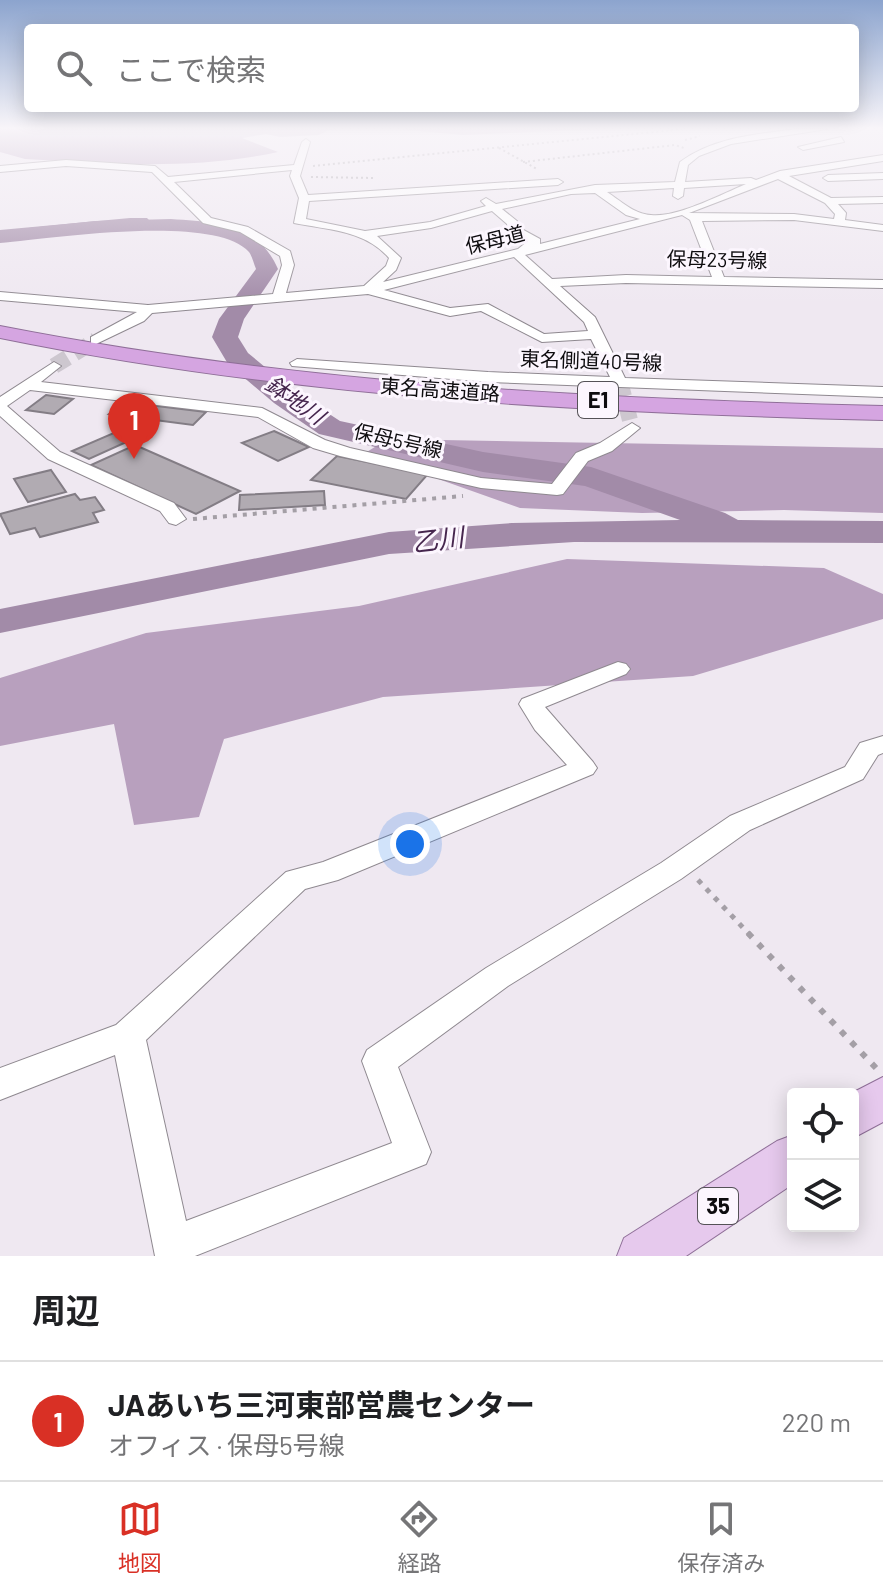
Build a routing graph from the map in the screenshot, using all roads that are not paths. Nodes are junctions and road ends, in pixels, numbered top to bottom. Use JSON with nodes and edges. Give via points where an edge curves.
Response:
{"nodes":[{"id":1,"x":174,"y":188,"type":"edge"},
{"id":2,"x":301,"y":188,"type":"edge"},
{"id":3,"x":442,"y":188,"type":"edge"},
{"id":4,"x":473,"y":188,"type":"edge"},
{"id":5,"x":595,"y":188,"type":"junction"},
{"id":6,"x":602,"y":188,"type":"edge"},
{"id":7,"x":678,"y":188,"type":"edge"},
{"id":8,"x":743,"y":188,"type":"edge"},
{"id":9,"x":805,"y":188,"type":"edge"},
{"id":10,"x":860,"y":188,"type":"edge"},
{"id":11,"x":304,"y":198,"type":"junction"},
{"id":12,"x":870,"y":200,"type":"junction"},
{"id":13,"x":883,"y":200,"type":"edge"},
{"id":14,"x":829,"y":201,"type":"junction"},
{"id":15,"x":487,"y":203,"type":"junction"},
{"id":16,"x":394,"y":205,"type":"junction"},
{"id":17,"x":678,"y":213,"type":"junction"},
{"id":18,"x":695,"y":218,"type":"junction"},
{"id":19,"x":652,"y":219,"type":"junction"},
{"id":20,"x":839,"y":221,"type":"junction"},
{"id":21,"x":335,"y":227,"type":"junction"},
{"id":22,"x":883,"y":228,"type":"edge"},
{"id":23,"x":362,"y":235,"type":"junction"},
{"id":24,"x":292,"y":238,"type":"junction"},
{"id":25,"x":518,"y":255,"type":"junction"},
{"id":26,"x":719,"y":280,"type":"junction"},
{"id":27,"x":550,"y":283,"type":"junction"},
{"id":28,"x":883,"y":284,"type":"edge"},
{"id":29,"x":368,"y":290,"type":"junction"},
{"id":30,"x":0,"y":296,"type":"edge"},
{"id":31,"x":270,"y":300,"type":"junction"},
{"id":32,"x":148,"y":309,"type":"junction"},
{"id":33,"x":0,"y":332,"type":"edge"},
{"id":34,"x":596,"y":335,"type":"junction"},
{"id":35,"x":96,"y":340,"type":"tunnel mouth"},
{"id":36,"x":0,"y":346,"type":"edge"},
{"id":37,"x":54,"y":366,"type":"tunnel mouth"},
{"id":38,"x":231,"y":375,"type":"junction"},
{"id":39,"x":312,"y":379,"type":"junction"},
{"id":40,"x":620,"y":381,"type":"junction"},
{"id":41,"x":27,"y":385,"type":"junction"},
{"id":42,"x":883,"y":392,"type":"edge"},
{"id":43,"x":0,"y":406,"type":"edge"},
{"id":44,"x":883,"y":413,"type":"edge"},
{"id":45,"x":632,"y":428,"type":"dead end"},
{"id":46,"x":883,"y":428,"type":"edge"},
{"id":47,"x":176,"y":519,"type":"road end"},
{"id":48,"x":618,"y":669,"type":"dead end"},
{"id":49,"x":883,"y":744,"type":"edge"},
{"id":50,"x":128,"y":1035,"type":"junction"},
{"id":51,"x":0,"y":1084,"type":"edge"},
{"id":52,"x":883,"y":1097,"type":"edge"},
{"id":53,"x":859,"y":1113,"type":"edge"},
{"id":54,"x":788,"y":1160,"type":"edge"},
{"id":55,"x":173,"y":1251,"type":"edge"},
{"id":56,"x":642,"y":1256,"type":"edge"}],
"edges":[{"from":1,"to":24,"type":"street","via":[[207,221]]},
{"from":2,"to":11,"type":"street"},
{"from":3,"to":16,"type":"street","via":[[405,191]]},
{"from":4,"to":15,"type":"street"},
{"from":5,"to":6,"type":"street"},
{"from":5,"to":15,"type":"street"},
{"from":5,"to":19,"type":"street","via":[[630,213]]},
{"from":7,"to":17,"type":"street"},
{"from":8,"to":17,"type":"street","name":"保母道"},
{"from":9,"to":14,"type":"street"},
{"from":10,"to":12,"type":"street"},
{"from":11,"to":16,"type":"street","via":[[356,190]]},
{"from":11,"to":24,"type":"street","via":[[303,216]]},
{"from":12,"to":13,"type":"street"},
{"from":12,"to":14,"type":"street"},
{"from":14,"to":20,"type":"street","via":[[841,213]]},
{"from":15,"to":16,"type":"street"},
{"from":15,"to":23,"type":"street","via":[[431,225]]},
{"from":15,"to":25,"type":"street","via":[[513,223],[512,228],[536,241]]},
{"from":16,"to":21,"type":"street"},
{"from":17,"to":18,"type":"street"},
{"from":17,"to":19,"type":"street","name":"保母道"},
{"from":18,"to":20,"type":"street"},
{"from":18,"to":26,"type":"street"},
{"from":19,"to":25,"type":"street","name":"保母道"},
{"from":20,"to":22,"type":"street"},
{"from":21,"to":23,"type":"street"},
{"from":21,"to":24,"type":"street"},
{"from":23,"to":29,"type":"street","via":[[395,258]]},
{"from":24,"to":31,"type":"street","via":[[288,265]]},
{"from":25,"to":27,"type":"street"},
{"from":25,"to":29,"type":"street","name":"保母道"},
{"from":26,"to":27,"type":"street","name":"保母23号線"},
{"from":26,"to":28,"type":"street","name":"保母23号線"},
{"from":27,"to":34,"type":"street","via":[[590,320]]},
{"from":29,"to":31,"type":"street"},
{"from":29,"to":34,"type":"street","via":[[450,312],[483,307],[542,338]]},
{"from":30,"to":32,"type":"street"},
{"from":31,"to":32,"type":"street"},
{"from":32,"to":35,"type":"street"},
{"from":33,"to":38,"type":"highway","name":"東名高速道路","number":"E1"},
{"from":34,"to":40,"type":"street"},
{"from":36,"to":38,"type":"highway","name":"東名高速道路","number":"E1"},
{"from":37,"to":41,"type":"street"},
{"from":38,"to":39,"type":"highway","name":"東名高速道路","number":"E1"},
{"from":39,"to":40,"type":"street","name":"東名側道40号線"},
{"from":39,"to":44,"type":"highway","name":"東名高速道路","number":"E1","via":[[479,393]]},
{"from":39,"to":46,"type":"highway","name":"東名高速道路","number":"E1","via":[[701,420]]},
{"from":40,"to":42,"type":"street","name":"東名側道40号線"},
{"from":41,"to":43,"type":"street"},
{"from":41,"to":45,"type":"street","name":"保母5号線","via":[[262,413],[333,448],[474,489],[557,490],[582,457]]},
{"from":43,"to":47,"type":"street","via":[[48,455],[167,507]]},
{"from":48,"to":50,"type":"street","via":[[531,704],[584,768],[328,872],[296,880]]},
{"from":49,"to":55,"type":"street","via":[[869,749],[854,773],[740,823],[497,977],[379,1061],[413,1152]]},
{"from":50,"to":51,"type":"street"},
{"from":50,"to":55,"type":"street"},
{"from":52,"to":53,"type":"main road"},
{"from":54,"to":56,"type":"main road","number":"35"}]}
